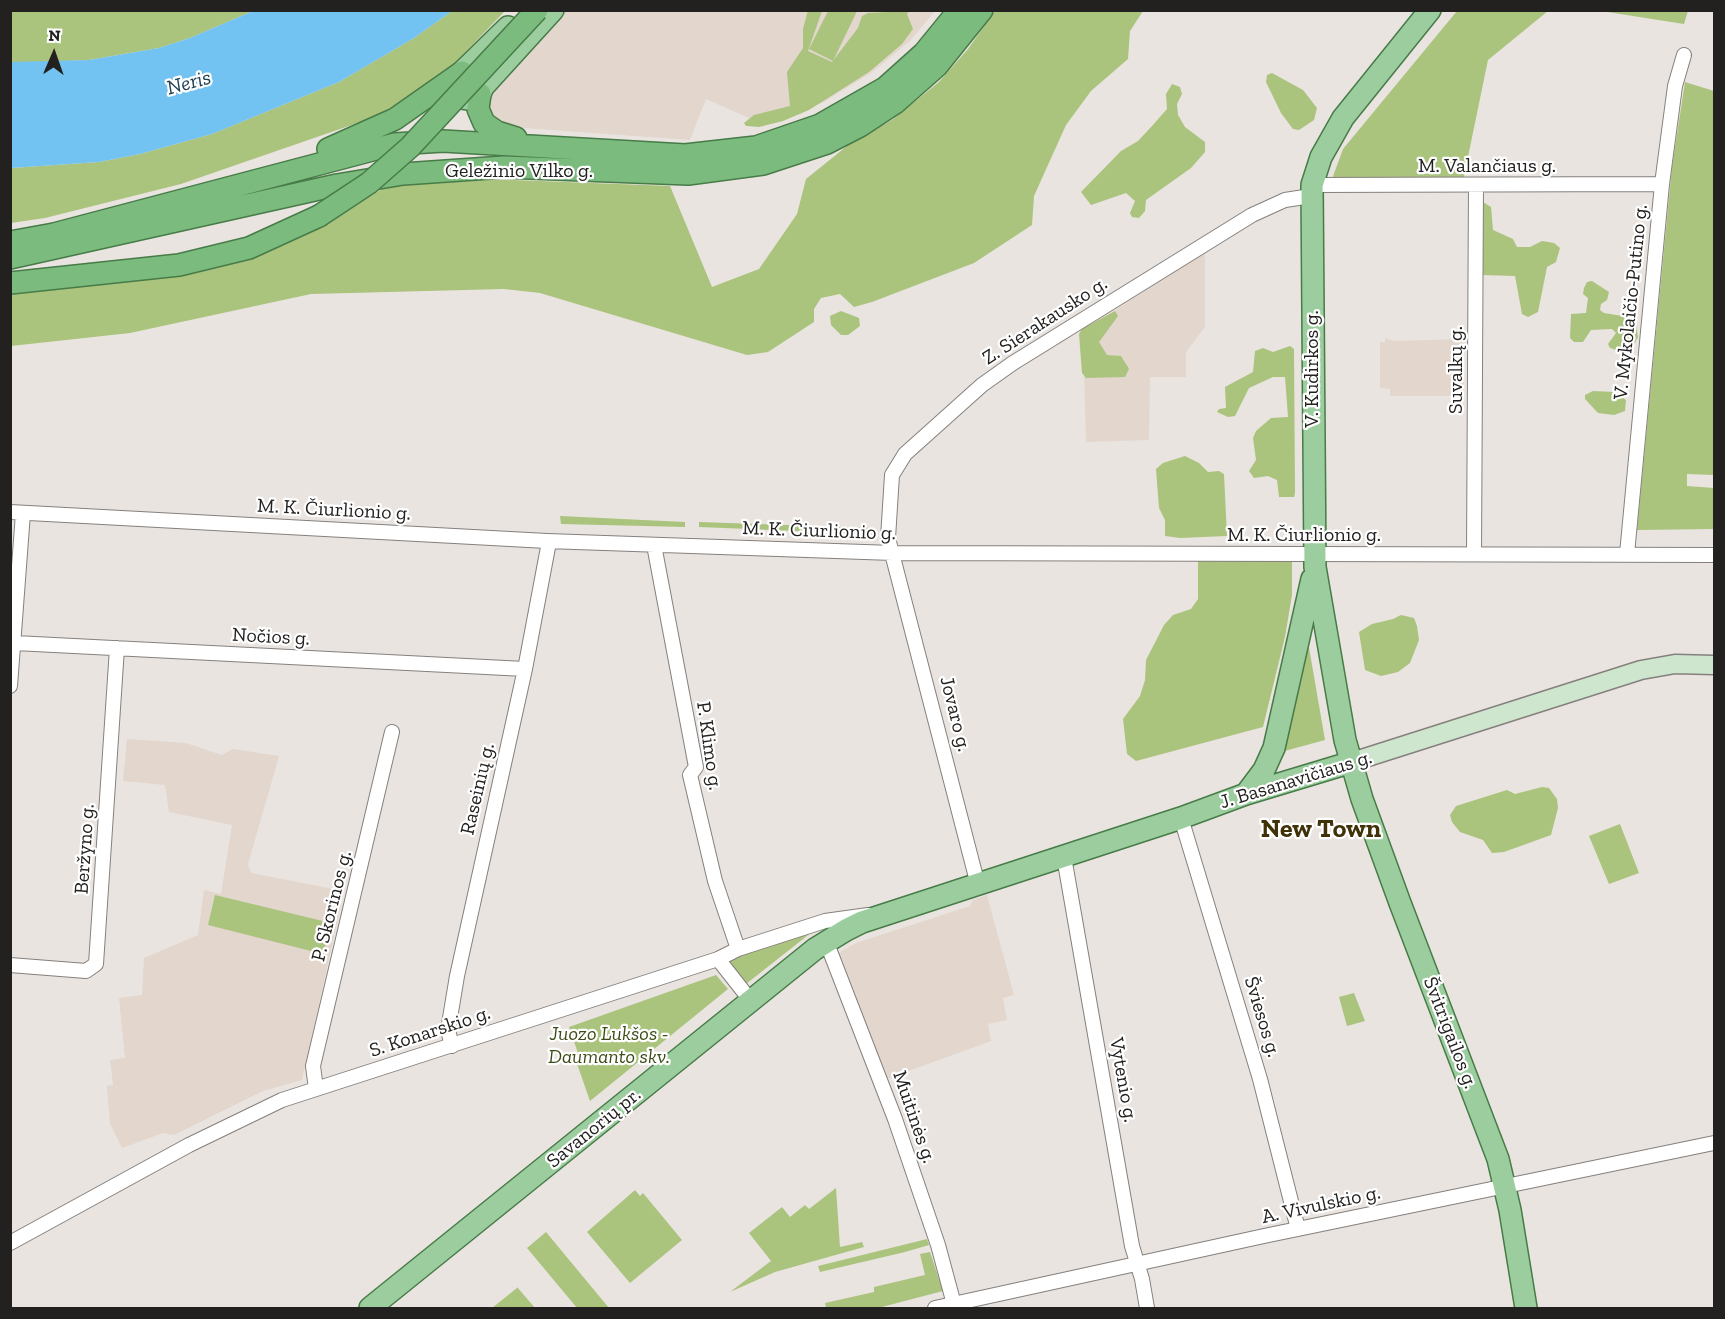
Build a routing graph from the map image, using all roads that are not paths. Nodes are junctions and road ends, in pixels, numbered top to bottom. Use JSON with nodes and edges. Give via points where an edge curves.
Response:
{"nodes":[{"id":1,"x":524,"y":10,"type":"edge"},
{"id":2,"x":537,"y":10,"type":"edge"},
{"id":3,"x":554,"y":10,"type":"edge"},
{"id":4,"x":959,"y":10,"type":"edge"},
{"id":5,"x":982,"y":10,"type":"edge"},
{"id":6,"x":1430,"y":10,"type":"edge"},
{"id":7,"x":1684,"y":55,"type":"dead end"},
{"id":8,"x":462,"y":72,"type":"junction"},
{"id":9,"x":480,"y":94,"type":"junction"},
{"id":10,"x":539,"y":145,"type":"junction"},
{"id":11,"x":1662,"y":184,"type":"junction"},
{"id":12,"x":245,"y":185,"type":"junction"},
{"id":13,"x":1476,"y":185,"type":"junction"},
{"id":14,"x":1311,"y":190,"type":"junction"},
{"id":15,"x":10,"y":242,"type":"edge"},
{"id":16,"x":10,"y":258,"type":"edge"},
{"id":17,"x":10,"y":282,"type":"edge"},
{"id":18,"x":17,"y":513,"type":"edge"},
{"id":19,"x":549,"y":542,"type":"junction"},
{"id":20,"x":654,"y":545,"type":"junction"},
{"id":21,"x":893,"y":553,"type":"junction"},
{"id":22,"x":1474,"y":554,"type":"junction"},
{"id":23,"x":1627,"y":554,"type":"junction"},
{"id":24,"x":1714,"y":555,"type":"edge"},
{"id":25,"x":1314,"y":561,"type":"junction"},
{"id":26,"x":15,"y":643,"type":"junction"},
{"id":27,"x":117,"y":648,"type":"junction"},
{"id":28,"x":1714,"y":665,"type":"edge"},
{"id":29,"x":525,"y":669,"type":"junction"},
{"id":30,"x":10,"y":686,"type":"edge"},
{"id":31,"x":392,"y":732,"type":"dead end"},
{"id":32,"x":1352,"y":762,"type":"junction"},
{"id":33,"x":1246,"y":794,"type":"junction"},
{"id":34,"x":1181,"y":818,"type":"junction"},
{"id":35,"x":1064,"y":857,"type":"junction"},
{"id":36,"x":978,"y":885,"type":"junction"},
{"id":37,"x":882,"y":915,"type":"junction"},
{"id":38,"x":826,"y":941,"type":"junction"},
{"id":39,"x":738,"y":949,"type":"junction"},
{"id":40,"x":718,"y":958,"type":"junction"},
{"id":41,"x":10,"y":965,"type":"edge"},
{"id":42,"x":751,"y":1001,"type":"junction"},
{"id":43,"x":452,"y":1046,"type":"junction"},
{"id":44,"x":316,"y":1089,"type":"junction"},
{"id":45,"x":1714,"y":1143,"type":"edge"},
{"id":46,"x":1506,"y":1187,"type":"junction"},
{"id":47,"x":1298,"y":1229,"type":"junction"},
{"id":48,"x":10,"y":1243,"type":"edge"},
{"id":49,"x":1137,"y":1264,"type":"junction"},
{"id":50,"x":954,"y":1306,"type":"edge"},
{"id":51,"x":370,"y":1308,"type":"edge"},
{"id":52,"x":935,"y":1308,"type":"edge"},
{"id":53,"x":1147,"y":1308,"type":"edge"},
{"id":54,"x":1526,"y":1308,"type":"edge"}],
"edges":[{"from":1,"to":8,"type":"main road"},
{"from":2,"to":17,"type":"highway","bridge":true,"via":[[410,147],[369,183],[319,216],[249,248],[179,265]]},
{"from":3,"to":9,"type":"main road"},
{"from":4,"to":10,"type":"highway","name":"Geležinio Vilko g.","via":[[924,53],[885,88],[853,109],[792,136],[747,148],[685,155]]},
{"from":5,"to":16,"type":"highway","name":"Geležinio Vilko g.","via":[[937,66],[895,103],[827,143],[763,164],[688,174],[504,167],[403,174],[337,185]]},
{"from":6,"to":14,"type":"main road","name":"V. Kudirkos g.","via":[[1343,118],[1321,157]]},
{"from":7,"to":11,"type":"street","name":"V. Mykolaičio-Putino g.","via":[[1675,86]]},
{"from":8,"to":9,"type":"main road","via":[[456,83],[457,94],[469,99]]},
{"from":8,"to":12,"type":"highway","via":[[395,119]]},
{"from":9,"to":10,"type":"highway","via":[[478,109],[484,123],[497,132]]},
{"from":10,"to":12,"type":"highway","name":"Geležinio Vilko g.","via":[[443,141],[395,144]]},
{"from":11,"to":13,"type":"street","name":"M. Valančiaus g."},
{"from":11,"to":23,"type":"street","name":"V. Mykolaičio-Putino g."},
{"from":12,"to":15,"type":"highway","name":"Geležinio Vilko g."},
{"from":13,"to":14,"type":"street","name":"M. Valančiaus g."},
{"from":13,"to":22,"type":"street","name":"Suvalkų g."},
{"from":14,"to":21,"type":"street","name":"Z. Sierakausko g.","via":[[1252,215],[982,385],[897,464],[890,487],[888,538]]},
{"from":14,"to":25,"type":"main road","name":"V. Kudirkos g."},
{"from":18,"to":19,"type":"street","name":"M. K. Čiurlionio g."},
{"from":18,"to":26,"type":"street"},
{"from":19,"to":20,"type":"street","name":"M. K. Čiurlionio g."},
{"from":19,"to":29,"type":"street","name":"Raseinių g."},
{"from":20,"to":21,"type":"street","name":"M. K. Čiurlionio g."},
{"from":20,"to":39,"type":"street","name":"P. Klimo g.","via":[[696,767],[690,775],[715,881]]},
{"from":21,"to":25,"type":"street","name":"M. K. Čiurlionio g."},
{"from":21,"to":36,"type":"street","name":"Jovaro g."},
{"from":22,"to":23,"type":"street","name":"M. K. Čiurlionio g."},
{"from":22,"to":25,"type":"street","name":"M. K. Čiurlionio g."},
{"from":23,"to":24,"type":"street","name":"M. K. Čiurlionio g."},
{"from":25,"to":32,"type":"main road","name":"V. Kudirkos g.","via":[[1336,699]]},
{"from":25,"to":33,"type":"main road","via":[[1274,748]]},
{"from":26,"to":27,"type":"street","name":"Nočios g."},
{"from":26,"to":30,"type":"street"},
{"from":27,"to":29,"type":"street","name":"Nočios g."},
{"from":27,"to":41,"type":"street","name":"Beržyno g.","via":[[96,964],[86,971]]},
{"from":28,"to":32,"type":"main road","name":"J. Basanavičiaus g.","via":[[1675,664],[1641,670]]},
{"from":29,"to":43,"type":"street","name":"Raseinių g.","via":[[457,976],[448,1030]]},
{"from":31,"to":44,"type":"street","name":"P. Skorinos g.","via":[[313,1066]]},
{"from":32,"to":33,"type":"main road","name":"J. Basanavičiaus g."},
{"from":32,"to":46,"type":"main road","name":"Švitrigailos g."},
{"from":33,"to":34,"type":"main road","name":"J. Basanavičiaus g."},
{"from":34,"to":35,"type":"main road","name":"J. Basanavičiaus g."},
{"from":34,"to":47,"type":"street","name":"Šviesos g.","via":[[1260,1079]]},
{"from":35,"to":36,"type":"main road","name":"J. Basanavičiaus g."},
{"from":35,"to":49,"type":"street","name":"Vytenio g."},
{"from":36,"to":37,"type":"main road","name":"J. Basanavičiaus g."},
{"from":37,"to":38,"type":"main road","name":"Savanorių pr."},
{"from":37,"to":39,"type":"street","name":"S. Konarskio g.","via":[[825,921]]},
{"from":38,"to":42,"type":"main road","name":"Savanorių pr."},
{"from":38,"to":50,"type":"street","name":"Muitinės g.","via":[[892,1110]]},
{"from":39,"to":40,"type":"street","name":"S. Konarskio g."},
{"from":40,"to":42,"type":"street"},
{"from":40,"to":43,"type":"street","name":"S. Konarskio g."},
{"from":42,"to":51,"type":"main road","name":"Savanorių pr."},
{"from":43,"to":44,"type":"street","name":"S. Konarskio g."},
{"from":44,"to":48,"type":"street","name":"S. Konarskio g.","via":[[241,1118]]},
{"from":45,"to":46,"type":"street","name":"A. Vivulskio g."},
{"from":46,"to":47,"type":"street","name":"A. Vivulskio g."},
{"from":46,"to":54,"type":"main road","name":"Švitrigailos g."},
{"from":47,"to":49,"type":"street","name":"A. Vivulskio g."},
{"from":49,"to":50,"type":"street","name":"A. Vivulskio g."},
{"from":49,"to":53,"type":"street","name":"Vytenio g."},
{"from":50,"to":52,"type":"street","name":"A. Vivulskio g."}]}
